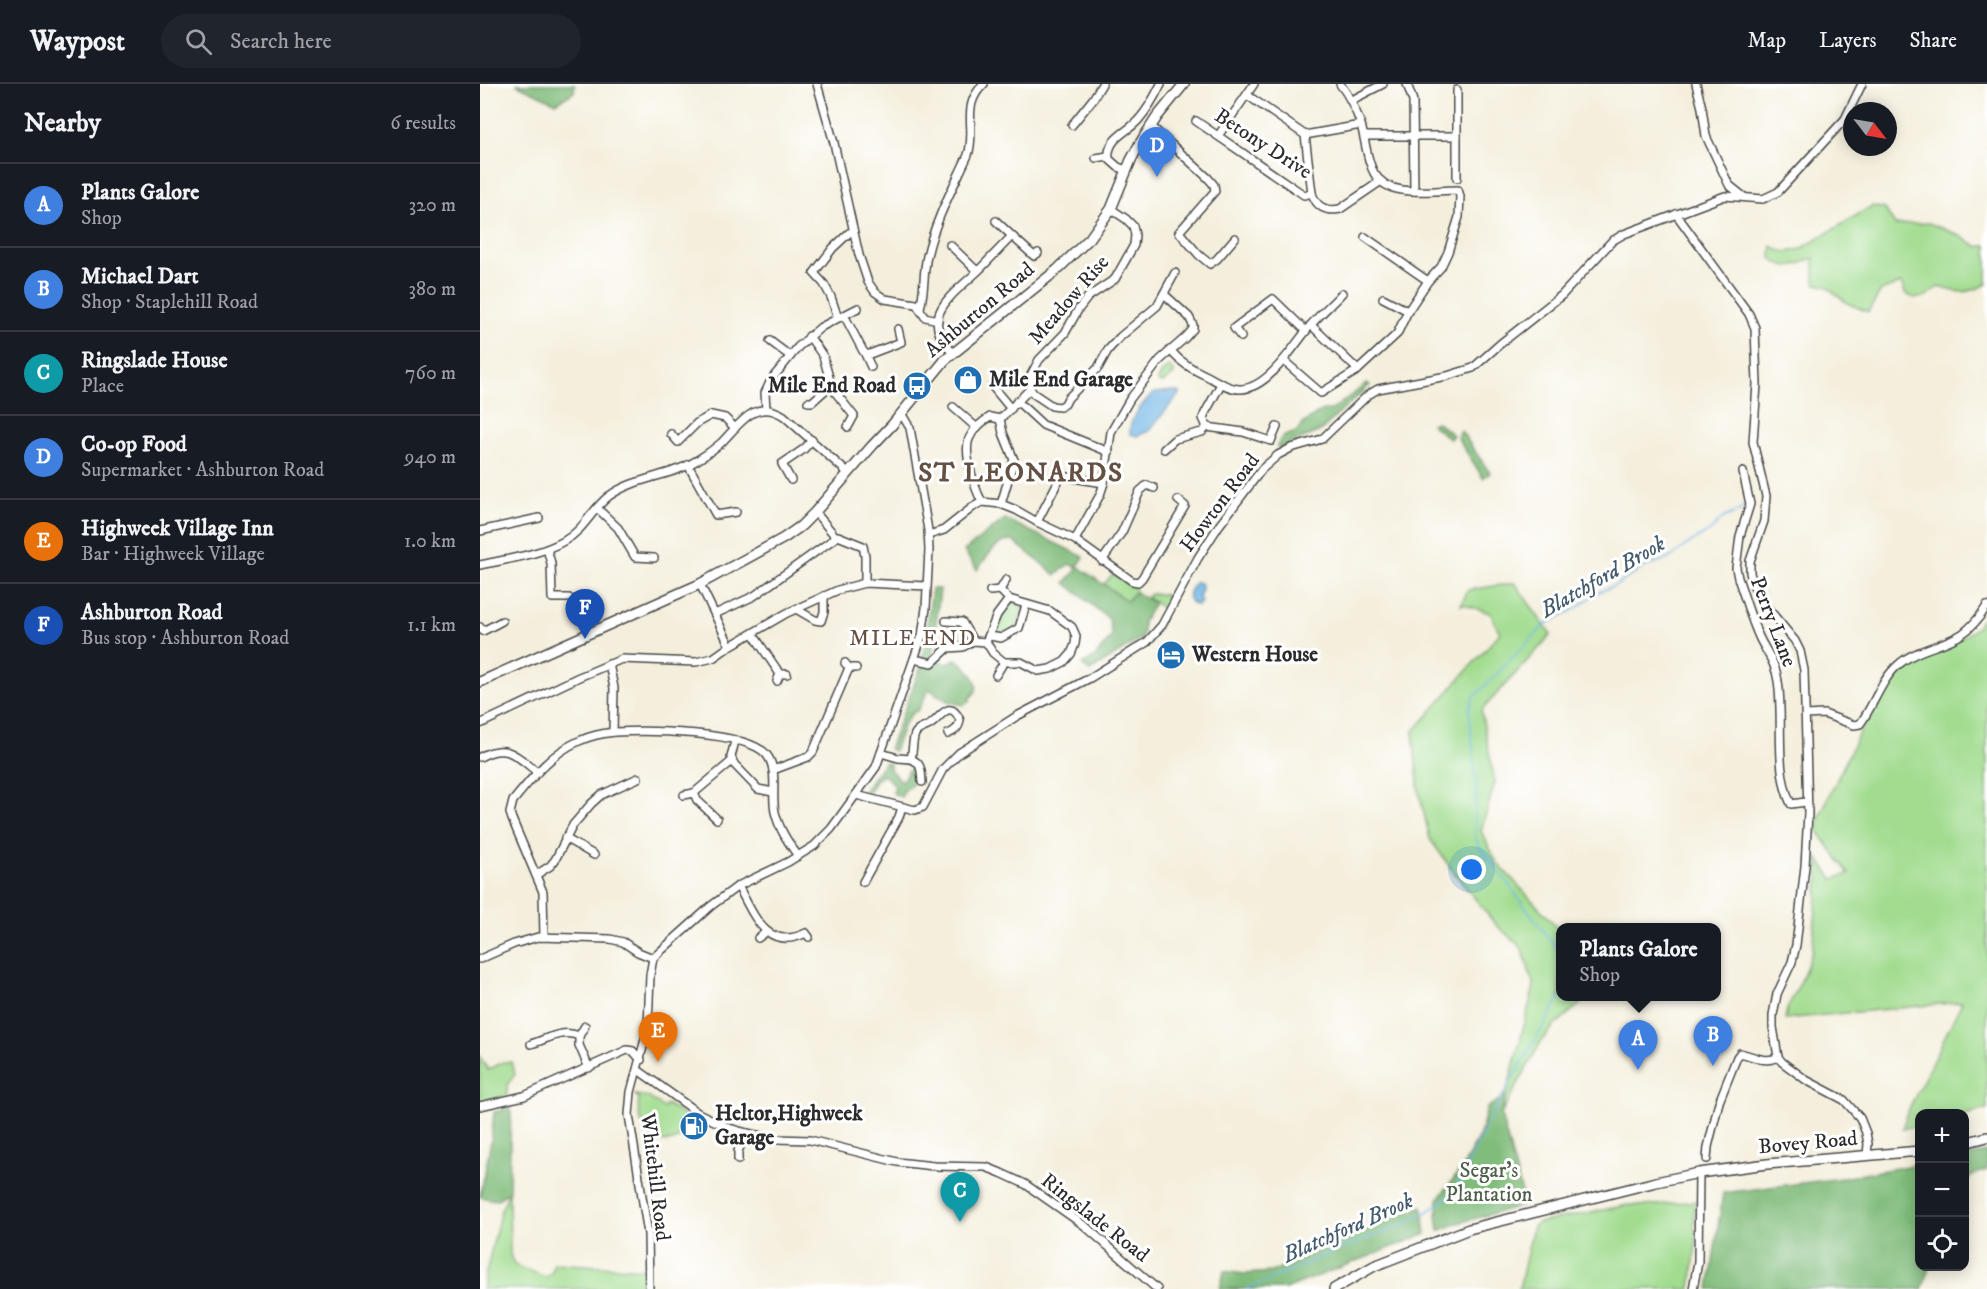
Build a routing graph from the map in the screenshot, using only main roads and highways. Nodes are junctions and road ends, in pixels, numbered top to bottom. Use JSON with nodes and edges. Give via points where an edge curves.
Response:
{"nodes":[{"id":1,"x":1184,"y":84,"type":"edge"},
{"id":2,"x":480,"y":682,"type":"edge"},
{"id":3,"x":1987,"y":1137,"type":"edge"},
{"id":4,"x":1969,"y":1142,"type":"edge"},
{"id":5,"x":1915,"y":1151,"type":"edge"},
{"id":6,"x":1334,"y":1289,"type":"edge"}],
"edges":[{"from":1,"to":2,"type":"main road","name":"Ashburton Road","via":[[1135,152],[1111,209],[1090,238],[953,353],[815,512],[784,538],[700,584]]},
{"from":3,"to":4,"type":"main road"},
{"from":5,"to":6,"type":"main road","name":"Bovey Road","via":[[1767,1164],[1656,1182],[1469,1229],[1374,1266]]}]}
